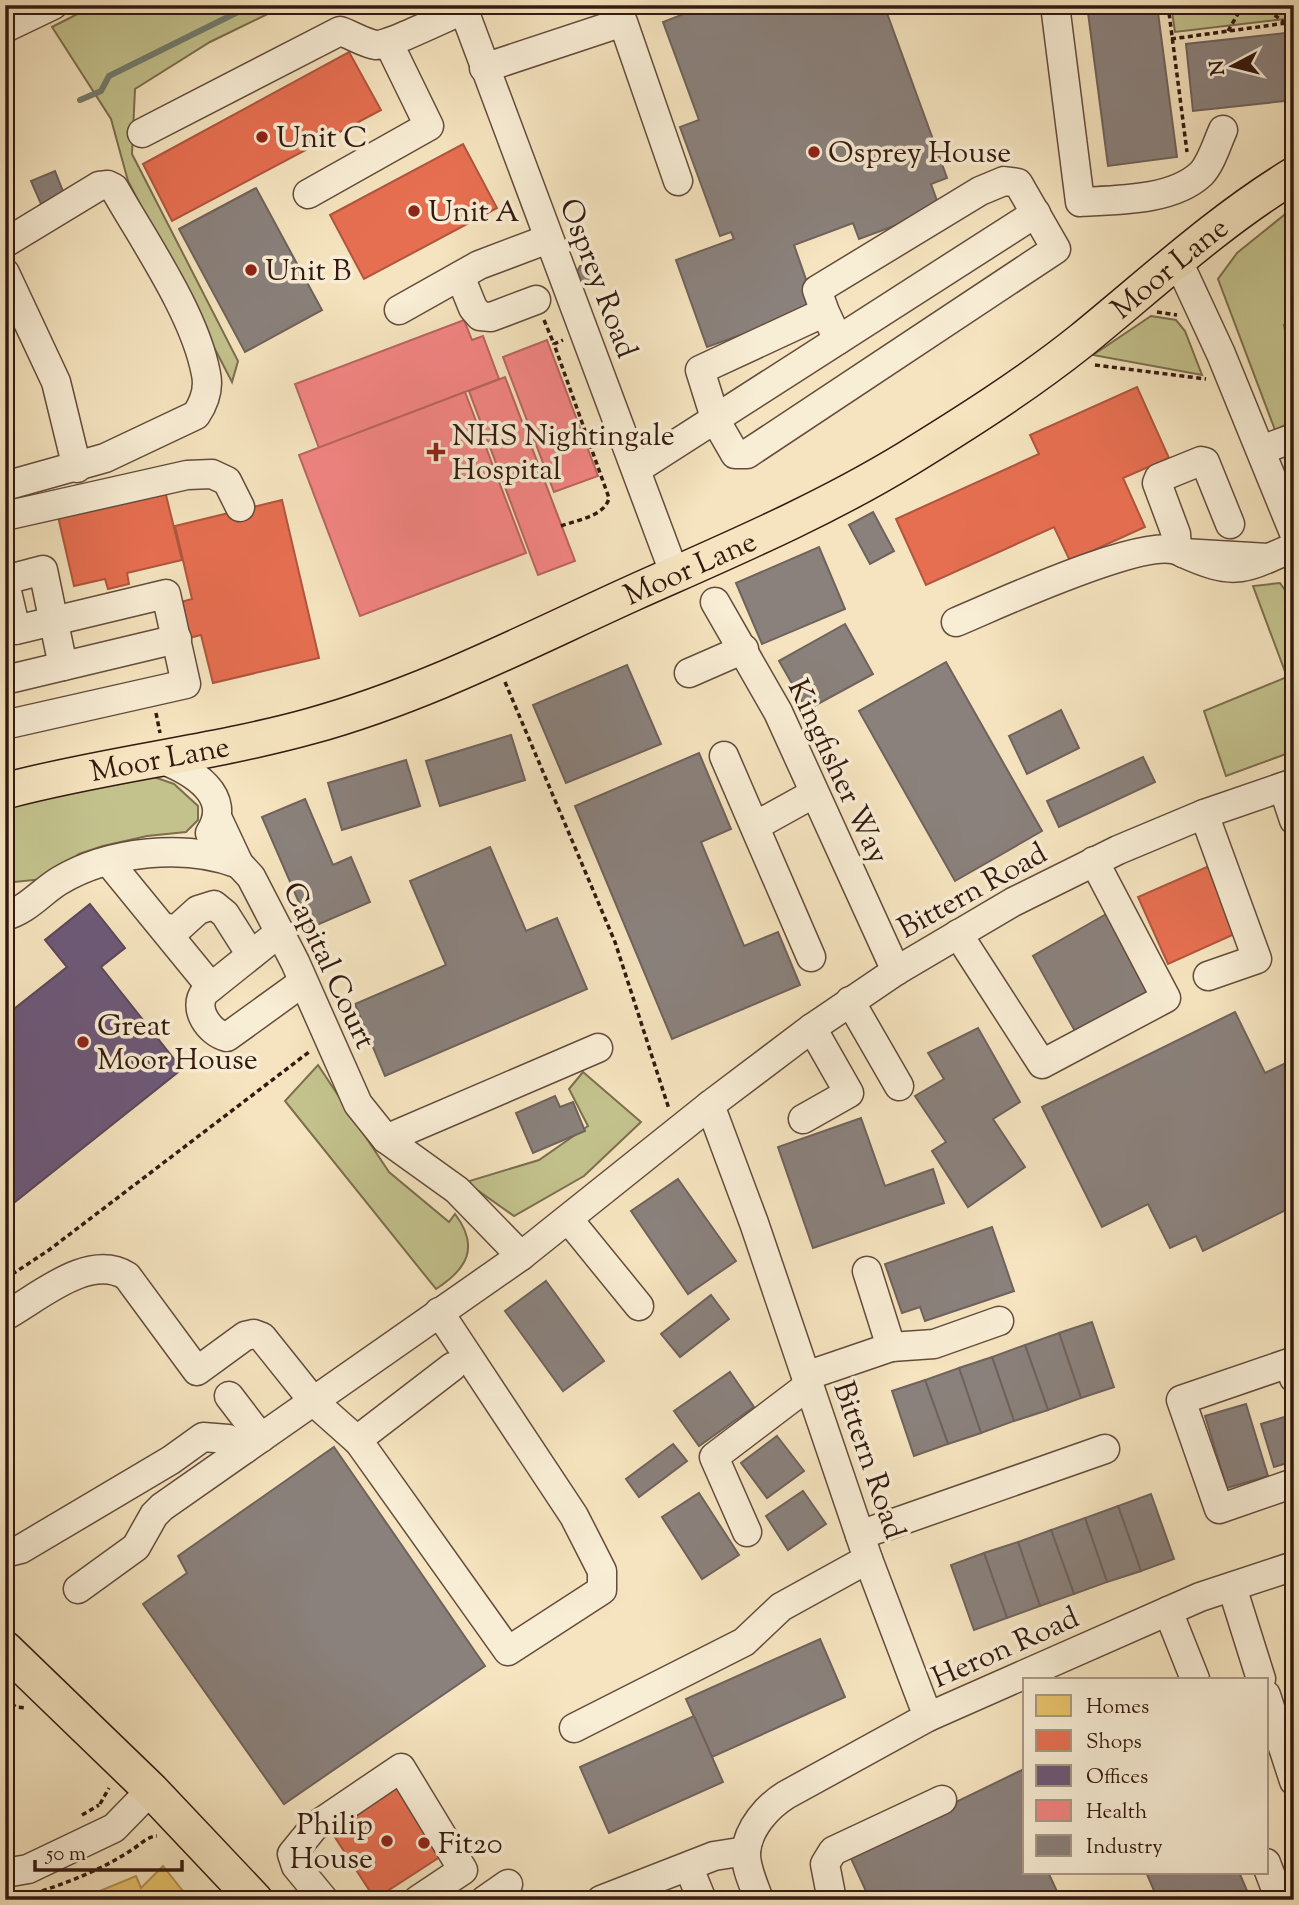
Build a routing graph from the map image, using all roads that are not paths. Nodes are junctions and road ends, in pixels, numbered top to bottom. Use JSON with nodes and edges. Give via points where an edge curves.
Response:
{"nodes":[{"id":1,"x":53,"y":5,"type":"edge"},
{"id":2,"x":1055,"y":5,"type":"edge"},
{"id":3,"x":462,"y":8,"type":"edge"},
{"id":4,"x":14,"y":18,"type":"edge"},
{"id":5,"x":389,"y":44,"type":"junction"},
{"id":6,"x":484,"y":68,"type":"junction"},
{"id":7,"x":1223,"y":130,"type":"dead end"},
{"id":8,"x":142,"y":133,"type":"dead end"},
{"id":9,"x":1294,"y":174,"type":"edge"},
{"id":10,"x":678,"y":181,"type":"dead end"},
{"id":11,"x":308,"y":194,"type":"dead end"},
{"id":12,"x":1036,"y":213,"type":"junction"},
{"id":13,"x":548,"y":239,"type":"junction"},
{"id":14,"x":5,"y":243,"type":"edge"},
{"id":15,"x":1177,"y":259,"type":"junction"},
{"id":16,"x":5,"y":273,"type":"edge"},
{"id":17,"x":460,"y":276,"type":"junction"},
{"id":18,"x":536,"y":300,"type":"dead end"},
{"id":19,"x":399,"y":310,"type":"dead end"},
{"id":20,"x":825,"y":312,"type":"junction"},
{"id":21,"x":838,"y":340,"type":"junction"},
{"id":22,"x":716,"y":421,"type":"junction"},
{"id":23,"x":1294,"y":438,"type":"edge"},
{"id":24,"x":1261,"y":450,"type":"junction"},
{"id":25,"x":77,"y":468,"type":"junction"},
{"id":26,"x":637,"y":469,"type":"junction"},
{"id":27,"x":5,"y":486,"type":"edge"},
{"id":28,"x":240,"y":507,"type":"dead end"},
{"id":29,"x":5,"y":516,"type":"edge"},
{"id":30,"x":1230,"y":524,"type":"dead end"},
{"id":31,"x":1294,"y":533,"type":"edge"},
{"id":32,"x":1294,"y":547,"type":"edge"},
{"id":33,"x":1180,"y":551,"type":"junction"},
{"id":34,"x":675,"y":575,"type":"junction"},
{"id":35,"x":5,"y":582,"type":"edge"},
{"id":36,"x":715,"y":602,"type":"dead end"},
{"id":37,"x":55,"y":621,"type":"junction"},
{"id":38,"x":956,"y":622,"type":"dead end"},
{"id":39,"x":177,"y":639,"type":"junction"},
{"id":40,"x":744,"y":649,"type":"junction"},
{"id":41,"x":63,"y":666,"type":"junction"},
{"id":42,"x":689,"y":673,"type":"dead end"},
{"id":43,"x":5,"y":680,"type":"edge"},
{"id":44,"x":5,"y":719,"type":"edge"},
{"id":45,"x":161,"y":747,"type":"junction"},
{"id":46,"x":724,"y":756,"type":"dead end"},
{"id":47,"x":1288,"y":785,"type":"edge"},
{"id":48,"x":5,"y":791,"type":"edge"},
{"id":49,"x":813,"y":794,"type":"junction"},
{"id":50,"x":1204,"y":814,"type":"junction"},
{"id":51,"x":217,"y":817,"type":"junction"},
{"id":52,"x":1294,"y":820,"type":"edge"},
{"id":53,"x":755,"y":826,"type":"junction"},
{"id":54,"x":187,"y":852,"type":"junction"},
{"id":55,"x":108,"y":861,"type":"junction"},
{"id":56,"x":1094,"y":861,"type":"junction"},
{"id":57,"x":239,"y":864,"type":"junction"},
{"id":58,"x":12,"y":914,"type":"edge"},
{"id":59,"x":165,"y":928,"type":"junction"},
{"id":60,"x":280,"y":932,"type":"junction"},
{"id":61,"x":958,"y":934,"type":"junction"},
{"id":62,"x":251,"y":955,"type":"junction"},
{"id":63,"x":811,"y":957,"type":"dead end"},
{"id":64,"x":896,"y":971,"type":"junction"},
{"id":65,"x":1208,"y":976,"type":"dead end"},
{"id":66,"x":303,"y":982,"type":"junction"},
{"id":67,"x":211,"y":987,"type":"junction"},
{"id":68,"x":850,"y":1002,"type":"junction"},
{"id":69,"x":812,"y":1028,"type":"junction"},
{"id":70,"x":598,"y":1048,"type":"dead end"},
{"id":71,"x":899,"y":1086,"type":"dead end"},
{"id":72,"x":710,"y":1104,"type":"junction"},
{"id":73,"x":803,"y":1119,"type":"dead end"},
{"id":74,"x":386,"y":1139,"type":"junction"},
{"id":75,"x":569,"y":1220,"type":"junction"},
{"id":76,"x":521,"y":1256,"type":"junction"},
{"id":77,"x":867,"y":1272,"type":"dead end"},
{"id":78,"x":639,"y":1306,"type":"dead end"},
{"id":79,"x":439,"y":1312,"type":"junction"},
{"id":80,"x":5,"y":1317,"type":"edge"},
{"id":81,"x":999,"y":1321,"type":"dead end"},
{"id":82,"x":891,"y":1347,"type":"junction"},
{"id":83,"x":452,"y":1367,"type":"dead end"},
{"id":84,"x":1294,"y":1378,"type":"edge"},
{"id":85,"x":808,"y":1381,"type":"junction"},
{"id":86,"x":229,"y":1396,"type":"dead end"},
{"id":87,"x":314,"y":1402,"type":"junction"},
{"id":88,"x":357,"y":1440,"type":"junction"},
{"id":89,"x":253,"y":1443,"type":"junction"},
{"id":90,"x":1105,"y":1449,"type":"dead end"},
{"id":91,"x":1294,"y":1483,"type":"edge"},
{"id":92,"x":747,"y":1532,"type":"dead end"},
{"id":93,"x":864,"y":1547,"type":"junction"},
{"id":94,"x":5,"y":1553,"type":"edge"},
{"id":95,"x":1294,"y":1566,"type":"edge"},
{"id":96,"x":1232,"y":1587,"type":"junction"},
{"id":97,"x":78,"y":1589,"type":"dead end"},
{"id":98,"x":1168,"y":1611,"type":"junction"},
{"id":99,"x":5,"y":1649,"type":"edge"},
{"id":100,"x":1195,"y":1678,"type":"edge"},
{"id":101,"x":1261,"y":1678,"type":"edge"},
{"id":102,"x":1268,"y":1701,"type":"edge"},
{"id":103,"x":928,"y":1717,"type":"junction"},
{"id":104,"x":574,"y":1728,"type":"dead end"},
{"id":105,"x":1294,"y":1782,"type":"edge"},
{"id":106,"x":150,"y":1790,"type":"junction"},
{"id":107,"x":942,"y":1800,"type":"dead end"},
{"id":108,"x":746,"y":1851,"type":"junction"},
{"id":109,"x":689,"y":1868,"type":"junction"},
{"id":110,"x":1268,"y":1868,"type":"edge"},
{"id":111,"x":5,"y":1873,"type":"edge"},
{"id":112,"x":255,"y":1900,"type":"edge"},
{"id":113,"x":324,"y":1900,"type":"edge"},
{"id":114,"x":418,"y":1900,"type":"edge"},
{"id":115,"x":601,"y":1900,"type":"edge"},
{"id":116,"x":702,"y":1900,"type":"edge"},
{"id":117,"x":759,"y":1900,"type":"edge"},
{"id":118,"x":832,"y":1900,"type":"edge"},
{"id":119,"x":1280,"y":1900,"type":"edge"}],
"edges":[{"from":1,"to":4,"type":"street"},
{"from":2,"to":7,"type":"street","via":[[1080,202],[1175,190],[1202,173]]},
{"from":3,"to":5,"type":"street"},
{"from":3,"to":6,"type":"street","name":"Osprey Road"},
{"from":5,"to":8,"type":"street","via":[[377,46],[340,31]]},
{"from":5,"to":11,"type":"street","via":[[429,126]]},
{"from":6,"to":10,"type":"street","via":[[623,22]]},
{"from":6,"to":13,"type":"street","name":"Osprey Road"},
{"from":9,"to":15,"type":"main road","name":"Moor Lane"},
{"from":12,"to":20,"type":"street","via":[[1018,183],[1003,181],[980,191],[817,290]]},
{"from":12,"to":21,"type":"street"},
{"from":12,"to":22,"type":"street","via":[[1056,249],[872,373],[747,454],[735,454]]},
{"from":13,"to":17,"type":"street"},
{"from":13,"to":26,"type":"street","name":"Osprey Road"},
{"from":14,"to":25,"type":"street","via":[[99,186],[108,185],[114,188],[195,337],[207,376],[204,402],[196,415]]},
{"from":15,"to":24,"type":"street"},
{"from":15,"to":34,"type":"main road","name":"Moor Lane","via":[[1060,357],[930,444],[829,504]]},
{"from":16,"to":25,"type":"street","via":[[56,382]]},
{"from":17,"to":18,"type":"street","via":[[481,316],[491,317]]},
{"from":17,"to":19,"type":"street"},
{"from":20,"to":21,"type":"street"},
{"from":20,"to":22,"type":"street","via":[[700,370]]},
{"from":21,"to":22,"type":"street"},
{"from":22,"to":26,"type":"street"},
{"from":23,"to":24,"type":"street"},
{"from":24,"to":31,"type":"street"},
{"from":25,"to":27,"type":"street"},
{"from":26,"to":34,"type":"street","name":"Osprey Road"},
{"from":28,"to":29,"type":"street","via":[[227,481],[212,474],[172,477]]},
{"from":30,"to":33,"type":"street","via":[[1205,462],[1159,478]]},
{"from":32,"to":33,"type":"street","via":[[1246,568],[1229,569]]},
{"from":33,"to":38,"type":"street","via":[[1140,551],[1110,560]]},
{"from":34,"to":45,"type":"main road","name":"Moor Lane","via":[[405,696],[312,726]]},
{"from":35,"to":37,"type":"street","via":[[16,630]]},
{"from":35,"to":37,"type":"street","via":[[43,570]]},
{"from":36,"to":40,"type":"street","name":"Kingfisher Way"},
{"from":37,"to":39,"type":"street","via":[[166,594]]},
{"from":37,"to":41,"type":"street"},
{"from":39,"to":41,"type":"street"},
{"from":39,"to":44,"type":"street","via":[[186,684],[13,723]]},
{"from":40,"to":42,"type":"street"},
{"from":40,"to":49,"type":"street","name":"Kingfisher Way","via":[[778,712]]},
{"from":41,"to":43,"type":"street"},
{"from":45,"to":48,"type":"main road","name":"Moor Lane"},
{"from":45,"to":51,"type":"street","name":"Capital Court","via":[[207,784],[216,800]]},
{"from":46,"to":53,"type":"street"},
{"from":47,"to":50,"type":"street","name":"Bittern Road"},
{"from":47,"to":52,"type":"street"},
{"from":49,"to":53,"type":"street"},
{"from":49,"to":64,"type":"street","name":"Kingfisher Way"},
{"from":50,"to":56,"type":"street","name":"Bittern Road"},
{"from":50,"to":65,"type":"street","via":[[1257,959]]},
{"from":51,"to":54,"type":"street","via":[[212,831]]},
{"from":51,"to":57,"type":"street","name":"Capital Court"},
{"from":53,"to":63,"type":"street"},
{"from":54,"to":55,"type":"street"},
{"from":54,"to":57,"type":"street"},
{"from":55,"to":58,"type":"street","via":[[60,880]]},
{"from":55,"to":59,"type":"street"},
{"from":56,"to":61,"type":"street","name":"Bittern Road"},
{"from":56,"to":61,"type":"street","via":[[1166,998],[1042,1064]]},
{"from":57,"to":60,"type":"street","name":"Capital Court","via":[[251,877]]},
{"from":59,"to":62,"type":"street","via":[[177,929],[198,910],[214,905]]},
{"from":59,"to":67,"type":"street"},
{"from":60,"to":62,"type":"street"},
{"from":60,"to":66,"type":"street","name":"Capital Court"},
{"from":61,"to":64,"type":"street","name":"Bittern Road"},
{"from":62,"to":67,"type":"street"},
{"from":64,"to":68,"type":"street","name":"Bittern Road"},
{"from":66,"to":67,"type":"street","via":[[227,1037],[216,1034],[201,1013],[200,998]]},
{"from":66,"to":74,"type":"street","name":"Capital Court","via":[[358,1104]]},
{"from":68,"to":69,"type":"street","name":"Bittern Road"},
{"from":68,"to":71,"type":"street"},
{"from":69,"to":72,"type":"street","name":"Bittern Road"},
{"from":69,"to":73,"type":"street","via":[[849,1093]]},
{"from":70,"to":74,"type":"street"},
{"from":72,"to":75,"type":"street","name":"Bittern Road"},
{"from":72,"to":85,"type":"street","name":"Bittern Road"},
{"from":74,"to":76,"type":"street","name":"Capital Court","via":[[457,1190]]},
{"from":75,"to":76,"type":"street","name":"Bittern Road"},
{"from":75,"to":78,"type":"street"},
{"from":76,"to":79,"type":"street","name":"Bittern Road"},
{"from":77,"to":82,"type":"street"},
{"from":79,"to":87,"type":"street","name":"Bittern Road"},
{"from":79,"to":88,"type":"street","via":[[574,1516],[602,1571],[602,1590],[508,1651]]},
{"from":80,"to":87,"type":"street","via":[[80,1273],[115,1268],[127,1276],[197,1371],[245,1336],[262,1337]]},
{"from":81,"to":82,"type":"street","via":[[934,1344]]},
{"from":82,"to":85,"type":"street"},
{"from":83,"to":88,"type":"street"},
{"from":84,"to":91,"type":"street","via":[[1289,1363],[1181,1400],[1219,1509]]},
{"from":85,"to":92,"type":"street","via":[[714,1457]]},
{"from":85,"to":93,"type":"street","name":"Bittern Road"},
{"from":86,"to":89,"type":"street"},
{"from":87,"to":88,"type":"street"},
{"from":87,"to":89,"type":"street","name":"Bittern Road"},
{"from":89,"to":94,"type":"street","via":[[203,1437],[40,1538]]},
{"from":89,"to":97,"type":"street","name":"Bittern Road","via":[[154,1514],[136,1547]]},
{"from":90,"to":93,"type":"street"},
{"from":93,"to":103,"type":"street","name":"Bittern Road"},
{"from":93,"to":104,"type":"street","via":[[781,1607],[744,1642]]},
{"from":95,"to":96,"type":"street","name":"Heron Road"},
{"from":96,"to":98,"type":"street","name":"Heron Road"},
{"from":96,"to":101,"type":"street"},
{"from":98,"to":100,"type":"street"},
{"from":98,"to":103,"type":"street","name":"Heron Road"},
{"from":99,"to":106,"type":"main road"},
{"from":102,"to":105,"type":"street"},
{"from":103,"to":108,"type":"street","name":"Heron Road","via":[[772,1804],[757,1823]]},
{"from":106,"to":111,"type":"street","via":[[114,1828],[28,1869]]},
{"from":106,"to":112,"type":"main road"},
{"from":107,"to":118,"type":"street","via":[[833,1851],[825,1864]]},
{"from":108,"to":109,"type":"street","via":[[714,1856]]},
{"from":108,"to":117,"type":"street"},
{"from":109,"to":115,"type":"street"},
{"from":109,"to":116,"type":"street"},
{"from":110,"to":119,"type":"street"},
{"from":113,"to":114,"type":"street","via":[[296,1866],[292,1854],[314,1827],[401,1768],[463,1870]]}]}
